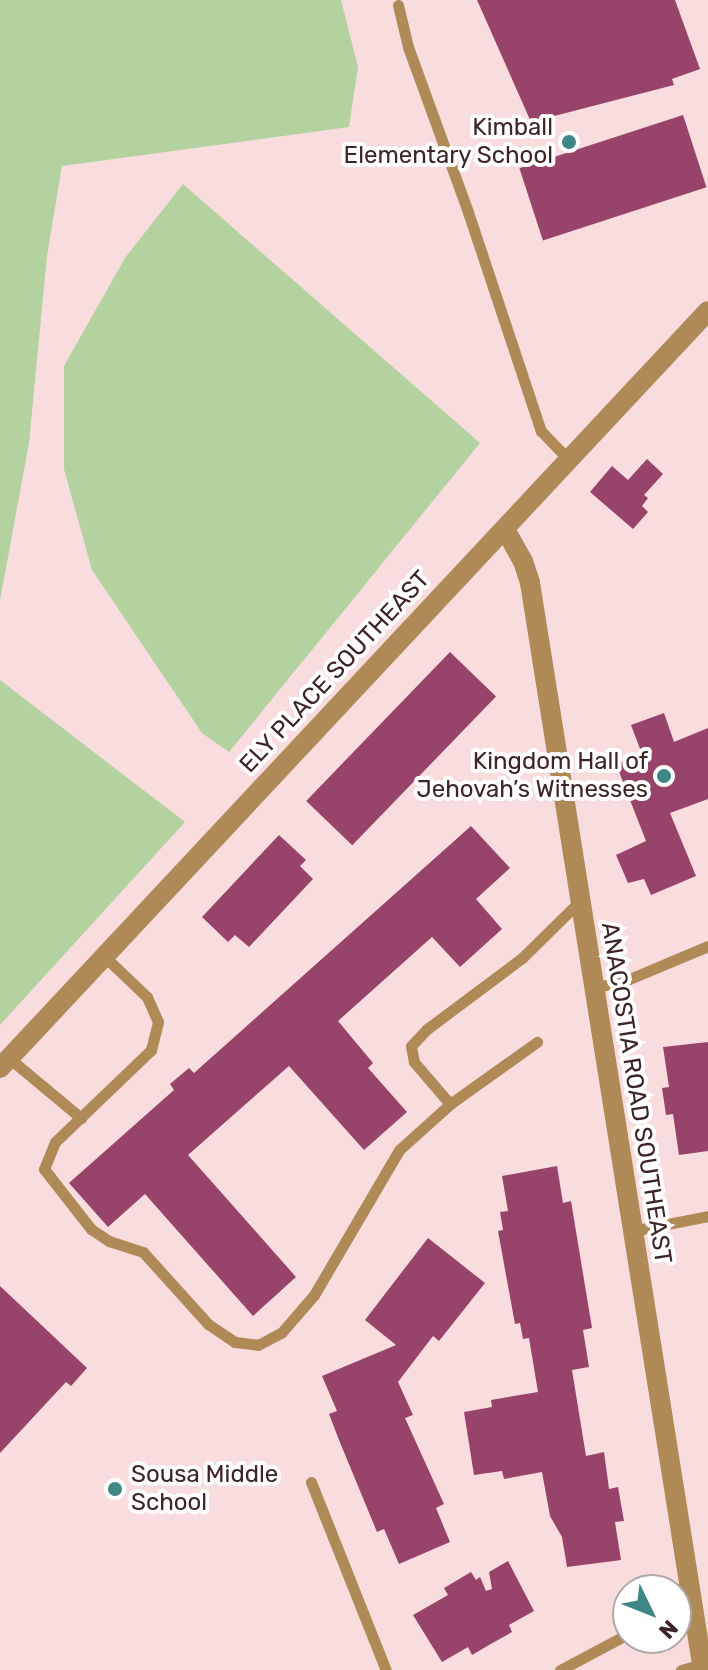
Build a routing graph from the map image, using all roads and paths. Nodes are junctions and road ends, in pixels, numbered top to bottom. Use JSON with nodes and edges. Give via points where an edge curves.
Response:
{"nodes":[{"id":1,"x":398,"y":5,"type":"dead end"},
{"id":2,"x":708,"y":311,"type":"edge"},
{"id":3,"x":568,"y":459,"type":"junction"},
{"id":4,"x":505,"y":529,"type":"junction"},
{"id":5,"x":579,"y":902,"type":"junction"},
{"id":6,"x":708,"y":946,"type":"edge"},
{"id":7,"x":104,"y":956,"type":"junction"},
{"id":8,"x":593,"y":988,"type":"junction"},
{"id":9,"x":537,"y":1042,"type":"dead end"},
{"id":10,"x":5,"y":1063,"type":"edge"},
{"id":11,"x":450,"y":1104,"type":"junction"},
{"id":12,"x":81,"y":1118,"type":"junction"},
{"id":13,"x":708,"y":1216,"type":"edge"},
{"id":14,"x":632,"y":1231,"type":"junction"},
{"id":15,"x":311,"y":1482,"type":"dead end"},
{"id":16,"x":679,"y":1574,"type":"edge"},
{"id":17,"x":692,"y":1637,"type":"edge"},
{"id":18,"x":612,"y":1642,"type":"edge"},
{"id":19,"x":702,"y":1667,"type":"edge"},
{"id":20,"x":386,"y":1670,"type":"edge"},
{"id":21,"x":560,"y":1670,"type":"edge"},
{"id":22,"x":681,"y":1670,"type":"edge"}],
"edges":[{"from":1,"to":3,"type":"lane","via":[[541,431]]},
{"from":2,"to":3,"type":"street","name":"ELY PLACE SOUTHEAST"},
{"from":3,"to":4,"type":"street","name":"ELY PLACE SOUTHEAST"},
{"from":4,"to":5,"type":"street","name":"ANACOSTIA ROAD SOUTHEAST","via":[[530,583]]},
{"from":4,"to":7,"type":"street","name":"ELY PLACE SOUTHEAST"},
{"from":5,"to":8,"type":"street","name":"ANACOSTIA ROAD SOUTHEAST"},
{"from":5,"to":11,"type":"lane","via":[[522,958],[411,1046],[414,1062]]},
{"from":6,"to":8,"type":"lane","via":[[627,980]]},
{"from":7,"to":10,"type":"street","name":"ELY PLACE SOUTHEAST"},
{"from":7,"to":12,"type":"lane","via":[[147,997],[158,1022],[151,1050]]},
{"from":8,"to":14,"type":"street","name":"ANACOSTIA ROAD SOUTHEAST"},
{"from":9,"to":11,"type":"lane"},
{"from":10,"to":12,"type":"lane"},
{"from":11,"to":12,"type":"lane","via":[[399,1150],[314,1295],[282,1332],[258,1345],[235,1342],[208,1324],[143,1252],[109,1241],[72,1205],[44,1169],[55,1142]]},
{"from":13,"to":14,"type":"lane"},
{"from":14,"to":16,"type":"street","name":"ANACOSTIA ROAD SOUTHEAST"},
{"from":15,"to":20,"type":"lane"},
{"from":17,"to":19,"type":"street","name":"ANACOSTIA ROAD SOUTHEAST"},
{"from":18,"to":21,"type":"lane"},
{"from":19,"to":22,"type":"lane"}]}
